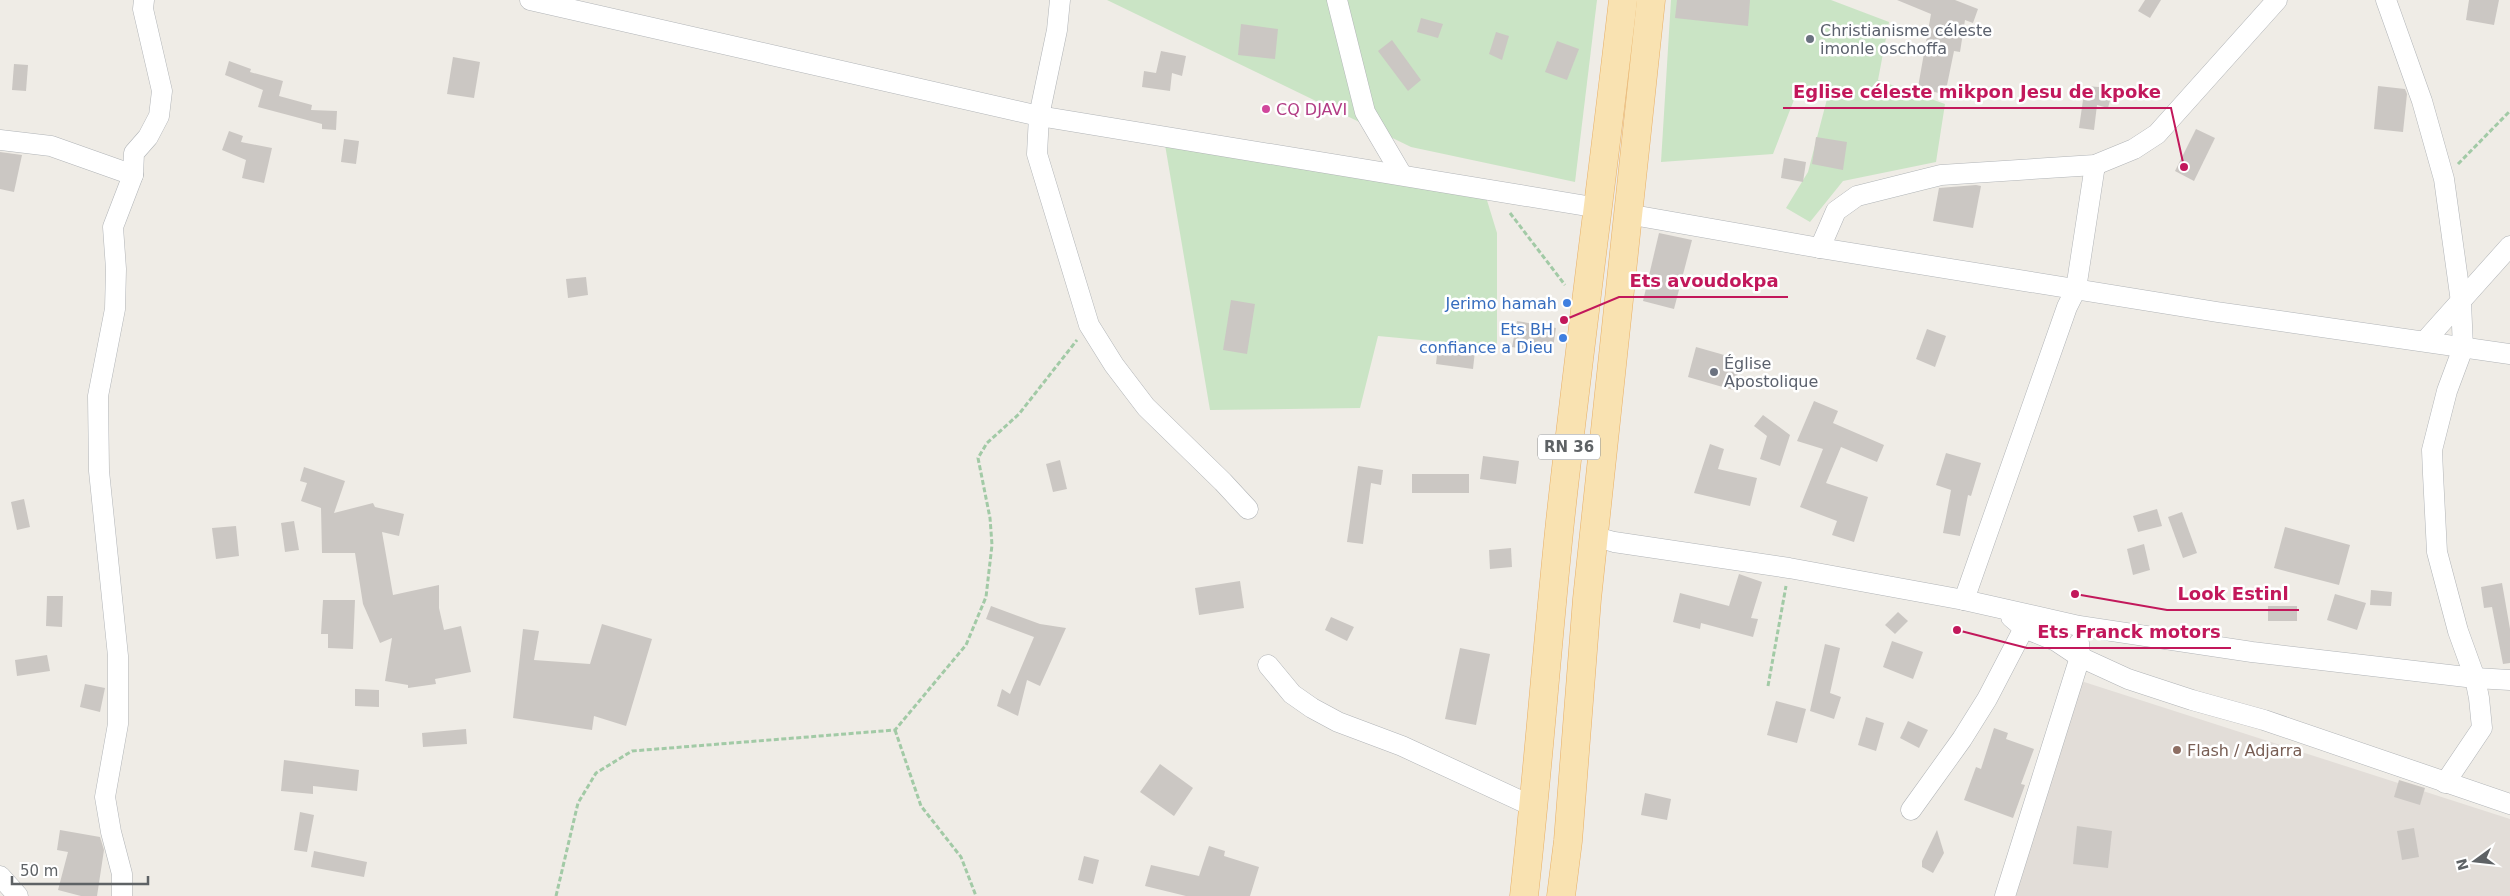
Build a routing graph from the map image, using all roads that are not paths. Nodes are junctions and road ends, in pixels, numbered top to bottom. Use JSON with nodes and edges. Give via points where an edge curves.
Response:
{"nodes":[{"id":1,"x":144,"y":0,"type":"edge"},
{"id":2,"x":530,"y":0,"type":"edge"},
{"id":3,"x":1060,"y":0,"type":"edge"},
{"id":4,"x":1337,"y":0,"type":"edge"},
{"id":5,"x":1623,"y":0,"type":"edge"},
{"id":6,"x":1651,"y":0,"type":"edge"},
{"id":7,"x":2277,"y":0,"type":"edge"},
{"id":8,"x":2386,"y":0,"type":"edge"},
{"id":9,"x":1039,"y":116,"type":"junction"},
{"id":10,"x":0,"y":140,"type":"edge"},
{"id":11,"x":2095,"y":165,"type":"junction"},
{"id":12,"x":133,"y":175,"type":"junction"},
{"id":13,"x":1402,"y":175,"type":"junction"},
{"id":14,"x":1599,"y":208,"type":"junction"},
{"id":15,"x":1627,"y":214,"type":"junction"},
{"id":16,"x":2510,"y":246,"type":"edge"},
{"id":17,"x":1820,"y":248,"type":"junction"},
{"id":18,"x":2076,"y":289,"type":"junction"},
{"id":19,"x":2461,"y":302,"type":"junction"},
{"id":20,"x":2426,"y":341,"type":"junction"},
{"id":21,"x":2463,"y":348,"type":"junction"},
{"id":22,"x":2510,"y":354,"type":"edge"},
{"id":23,"x":1248,"y":509,"type":"dead end"},
{"id":24,"x":1593,"y":536,"type":"junction"},
{"id":25,"x":1964,"y":600,"type":"junction"},
{"id":26,"x":2004,"y":611,"type":"junction"},
{"id":27,"x":2079,"y":626,"type":"junction"},
{"id":28,"x":2024,"y":628,"type":"junction"},
{"id":29,"x":2080,"y":657,"type":"junction"},
{"id":30,"x":1268,"y":664,"type":"dead end"},
{"id":31,"x":2475,"y":678,"type":"junction"},
{"id":32,"x":2510,"y":680,"type":"edge"},
{"id":33,"x":2445,"y":783,"type":"junction"},
{"id":34,"x":2510,"y":804,"type":"edge"},
{"id":35,"x":1534,"y":807,"type":"junction"},
{"id":36,"x":1911,"y":810,"type":"dead end"},
{"id":37,"x":0,"y":876,"type":"edge"},
{"id":38,"x":11,"y":891,"type":"edge"},
{"id":39,"x":122,"y":896,"type":"edge"},
{"id":40,"x":1524,"y":896,"type":"edge"},
{"id":41,"x":1561,"y":896,"type":"edge"},
{"id":42,"x":2004,"y":896,"type":"edge"}],
"edges":[{"from":1,"to":12,"type":"street","via":[[143,9],[162,91],[159,116],[148,137],[134,152]]},
{"from":2,"to":9,"type":"street"},
{"from":3,"to":9,"type":"street"},
{"from":4,"to":13,"type":"street","via":[[1365,112]]},
{"from":5,"to":14,"type":"main road","number":"RN 36"},
{"from":6,"to":15,"type":"main road","number":"RN 36"},
{"from":7,"to":11,"type":"street","via":[[2157,134],[2134,149]]},
{"from":8,"to":19,"type":"street","via":[[2422,101],[2444,179]]},
{"from":9,"to":13,"type":"street"},
{"from":9,"to":23,"type":"street","via":[[1037,154],[1089,325],[1146,407]]},
{"from":10,"to":12,"type":"street","via":[[51,146]]},
{"from":11,"to":17,"type":"street","via":[[1941,176],[1857,196],[1836,211]]},
{"from":11,"to":18,"type":"street"},
{"from":12,"to":39,"type":"street","via":[[113,227],[114,309],[98,396],[99,471],[118,656],[118,724],[106,797],[110,832],[122,874]]},
{"from":13,"to":14,"type":"street"},
{"from":14,"to":35,"type":"main road","number":"RN 36","via":[[1584,310],[1559,535]]},
{"from":15,"to":17,"type":"street"},
{"from":15,"to":24,"type":"main road","number":"RN 36"},
{"from":16,"to":19,"type":"street"},
{"from":17,"to":18,"type":"street"},
{"from":18,"to":20,"type":"street"},
{"from":18,"to":25,"type":"street"},
{"from":19,"to":20,"type":"street"},
{"from":19,"to":21,"type":"street"},
{"from":20,"to":21,"type":"street"},
{"from":21,"to":22,"type":"street"},
{"from":21,"to":31,"type":"street","via":[[2447,391],[2432,458],[2437,552],[2458,631]]},
{"from":24,"to":25,"type":"street"},
{"from":24,"to":41,"type":"main road","number":"RN 36"},
{"from":25,"to":26,"type":"street"},
{"from":26,"to":27,"type":"street"},
{"from":26,"to":28,"type":"street"},
{"from":27,"to":29,"type":"street"},
{"from":27,"to":31,"type":"street","via":[[2252,652]]},
{"from":28,"to":29,"type":"street","via":[[2056,641]]},
{"from":28,"to":36,"type":"street","via":[[1967,731]]},
{"from":29,"to":33,"type":"street","via":[[2128,679],[2264,720]]},
{"from":29,"to":42,"type":"street"},
{"from":30,"to":35,"type":"street","via":[[1292,694],[1338,722],[1402,746]]},
{"from":31,"to":32,"type":"street"},
{"from":31,"to":33,"type":"street","via":[[2482,728]]},
{"from":33,"to":34,"type":"street"},
{"from":35,"to":40,"type":"main road","number":"RN 36"},
{"from":37,"to":38,"type":"street"}]}
